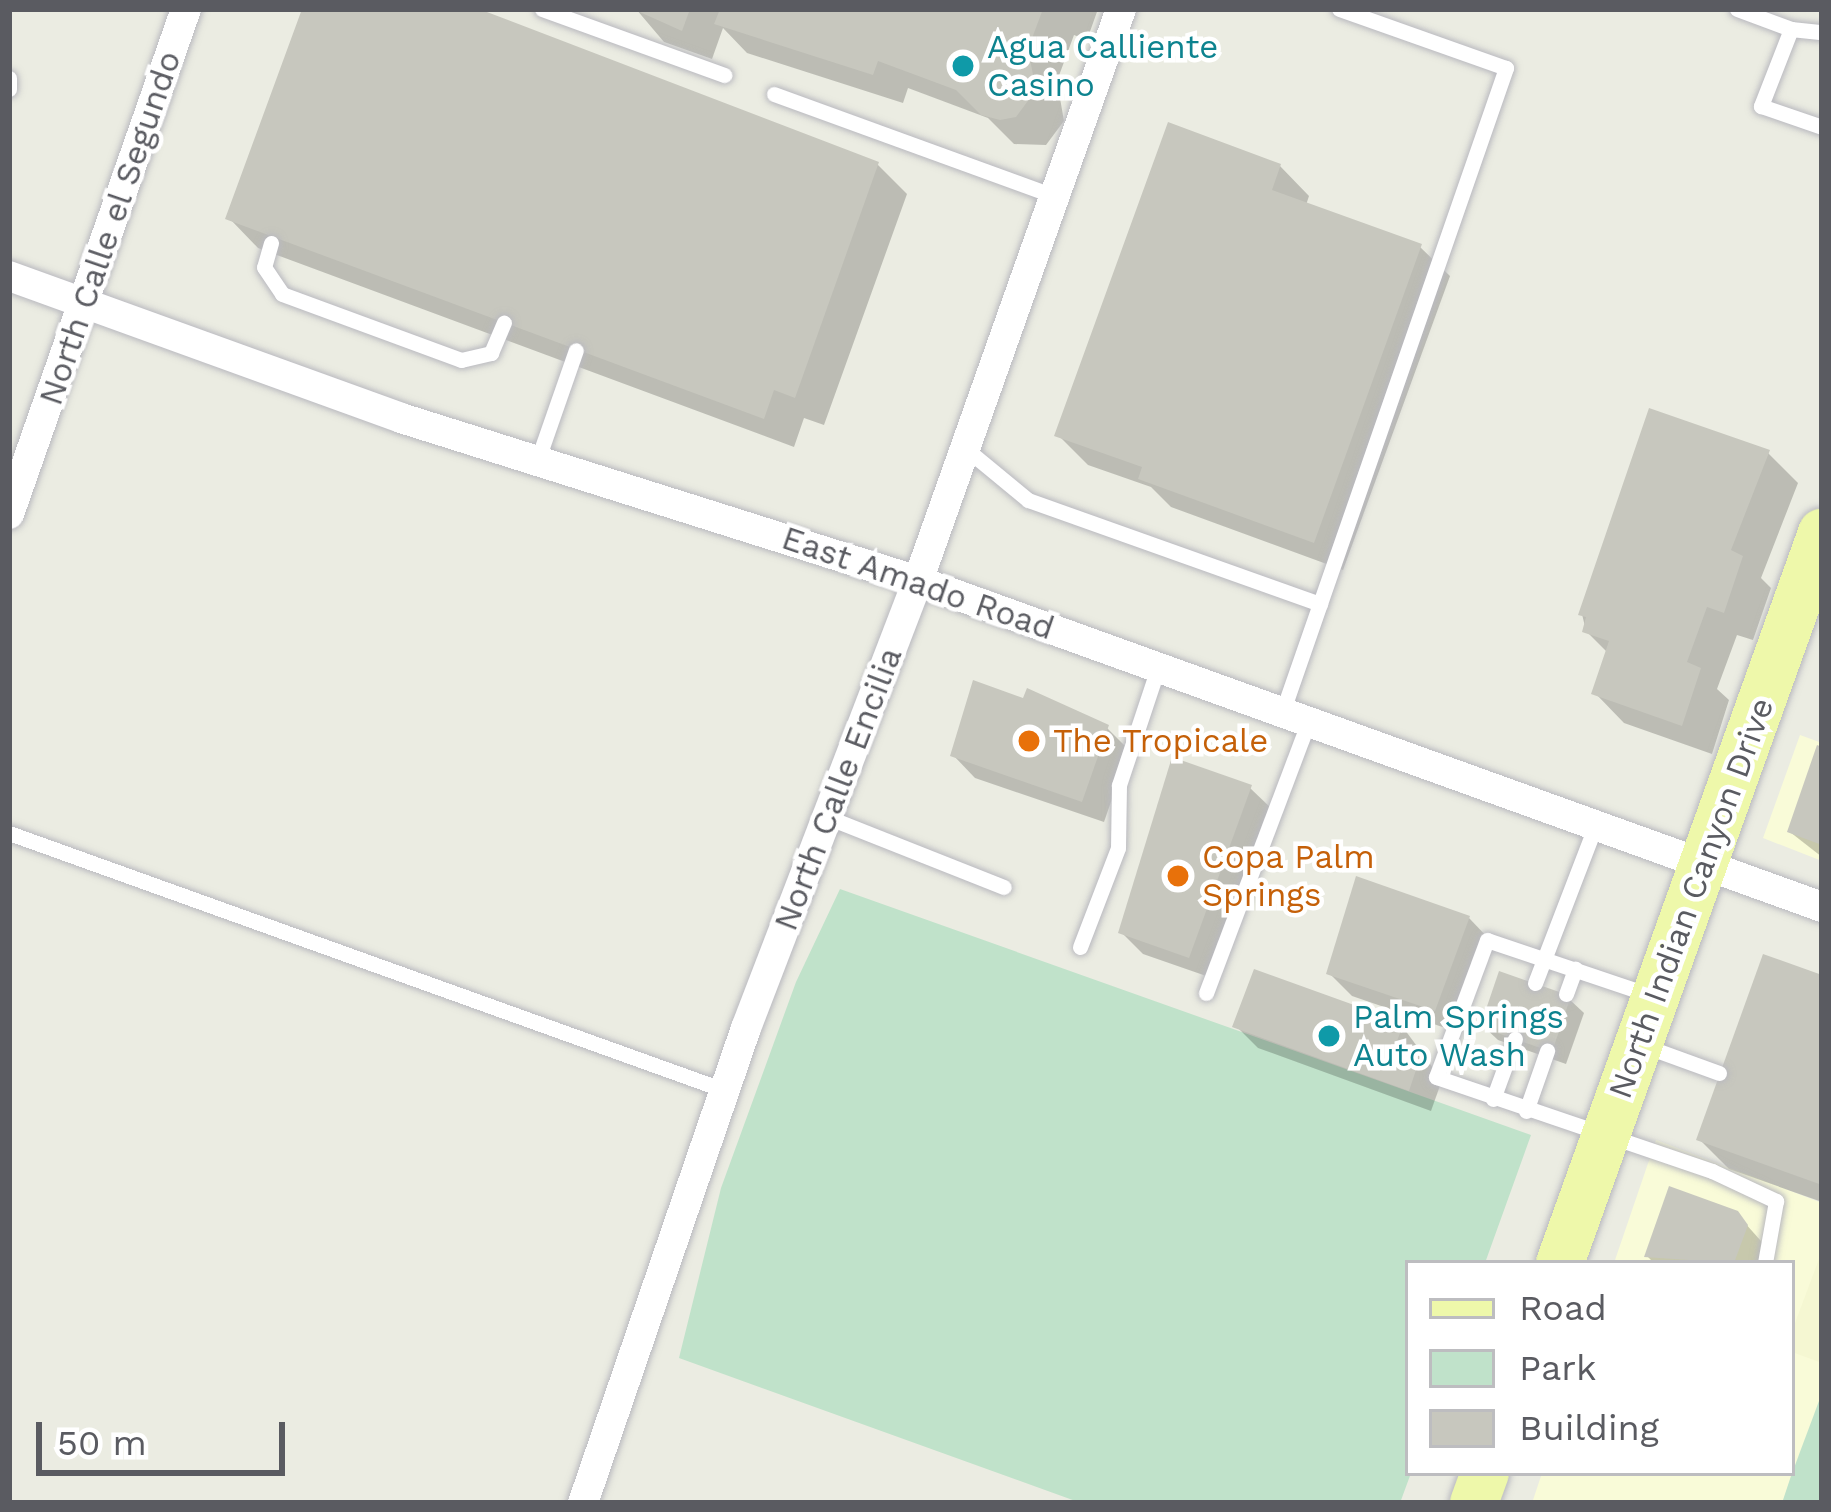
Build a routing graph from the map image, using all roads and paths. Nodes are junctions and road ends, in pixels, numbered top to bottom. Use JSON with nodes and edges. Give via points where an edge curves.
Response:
{"nodes":[{"id":1,"x":186,"y":9,"type":"edge"},
{"id":2,"x":542,"y":9,"type":"edge"},
{"id":3,"x":1120,"y":9,"type":"edge"},
{"id":4,"x":1339,"y":9,"type":"edge"},
{"id":5,"x":1737,"y":9,"type":"edge"},
{"id":6,"x":1791,"y":29,"type":"junction"},
{"id":7,"x":1822,"y":32,"type":"edge"},
{"id":8,"x":724,"y":75,"type":"dead end"},
{"id":9,"x":9,"y":78,"type":"edge"},
{"id":10,"x":9,"y":89,"type":"edge"},
{"id":11,"x":774,"y":94,"type":"dead end"},
{"id":12,"x":1822,"y":127,"type":"edge"},
{"id":13,"x":1054,"y":196,"type":"junction"},
{"id":14,"x":271,"y":243,"type":"dead end"},
{"id":15,"x":9,"y":277,"type":"edge"},
{"id":16,"x":86,"y":306,"type":"junction"},
{"id":17,"x":504,"y":323,"type":"dead end"},
{"id":18,"x":577,"y":350,"type":"dead end"},
{"id":19,"x":965,"y":448,"type":"junction"},
{"id":20,"x":538,"y":459,"type":"junction"},
{"id":21,"x":9,"y":514,"type":"edge"},
{"id":22,"x":1822,"y":533,"type":"edge"},
{"id":23,"x":918,"y":581,"type":"junction"},
{"id":24,"x":1320,"y":604,"type":"junction"},
{"id":25,"x":1158,"y":668,"type":"junction"},
{"id":26,"x":1295,"y":718,"type":"junction"},
{"id":27,"x":826,"y":818,"type":"junction"},
{"id":28,"x":1595,"y":827,"type":"junction"},
{"id":29,"x":9,"y":832,"type":"edge"},
{"id":30,"x":1703,"y":867,"type":"junction"},
{"id":31,"x":1004,"y":887,"type":"dead end"},
{"id":32,"x":1822,"y":907,"type":"edge"},
{"id":33,"x":1080,"y":947,"type":"dead end"},
{"id":34,"x":1544,"y":958,"type":"junction"},
{"id":35,"x":1575,"y":968,"type":"junction"},
{"id":36,"x":1535,"y":983,"type":"dead end"},
{"id":37,"x":1207,"y":993,"type":"dead end"},
{"id":38,"x":1566,"y":994,"type":"dead end"},
{"id":39,"x":1655,"y":997,"type":"junction"},
{"id":40,"x":1514,"y":1039,"type":"dead end"},
{"id":41,"x":1639,"y":1044,"type":"junction"},
{"id":42,"x":1547,"y":1051,"type":"dead end"},
{"id":43,"x":1719,"y":1073,"type":"dead end"},
{"id":44,"x":724,"y":1090,"type":"junction"},
{"id":45,"x":1492,"y":1099,"type":"junction"},
{"id":46,"x":1526,"y":1111,"type":"junction"},
{"id":47,"x":1605,"y":1138,"type":"junction"},
{"id":48,"x":1569,"y":1256,"type":"edge"},
{"id":49,"x":1766,"y":1260,"type":"edge"},
{"id":50,"x":583,"y":1503,"type":"edge"}],
"edges":[{"from":1,"to":16,"type":"street","name":"North Calle el Segundo"},
{"from":2,"to":8,"type":"lane"},
{"from":3,"to":13,"type":"street","name":"North Calle Encilia"},
{"from":4,"to":24,"type":"lane","via":[[1506,68]]},
{"from":5,"to":6,"type":"lane"},
{"from":6,"to":7,"type":"lane"},
{"from":6,"to":12,"type":"lane","via":[[1761,106]]},
{"from":9,"to":10,"type":"lane"},
{"from":11,"to":13,"type":"lane"},
{"from":13,"to":19,"type":"street","name":"North Calle Encilia"},
{"from":14,"to":17,"type":"lane","via":[[264,267],[282,293],[461,360],[491,353]]},
{"from":15,"to":16,"type":"street","name":"East Amado Road"},
{"from":16,"to":20,"type":"street","name":"East Amado Road"},
{"from":16,"to":21,"type":"street","name":"North Calle el Segundo"},
{"from":18,"to":20,"type":"lane"},
{"from":19,"to":23,"type":"street","name":"North Calle Encilia"},
{"from":19,"to":24,"type":"lane","via":[[1028,500]]},
{"from":20,"to":23,"type":"street","name":"East Amado Road"},
{"from":22,"to":30,"type":"main road","name":"North Indian Canyon Drive"},
{"from":23,"to":25,"type":"street","name":"East Amado Road"},
{"from":23,"to":27,"type":"street","name":"North Calle Encilia"},
{"from":24,"to":26,"type":"lane"},
{"from":25,"to":26,"type":"street","name":"East Amado Road"},
{"from":25,"to":33,"type":"lane","via":[[1119,785],[1118,848]]},
{"from":26,"to":28,"type":"street","name":"East Amado Road"},
{"from":26,"to":37,"type":"lane"},
{"from":27,"to":31,"type":"lane"},
{"from":27,"to":44,"type":"street","name":"North Calle Encilia"},
{"from":28,"to":30,"type":"street","name":"East Amado Road"},
{"from":28,"to":34,"type":"lane"},
{"from":29,"to":44,"type":"lane"},
{"from":30,"to":32,"type":"street","name":"East Amado Road"},
{"from":30,"to":39,"type":"main road","name":"North Indian Canyon Drive"},
{"from":34,"to":35,"type":"lane"},
{"from":34,"to":36,"type":"lane"},
{"from":34,"to":45,"type":"lane","via":[[1487,940],[1436,1078]]},
{"from":35,"to":38,"type":"lane"},
{"from":35,"to":39,"type":"lane"},
{"from":39,"to":41,"type":"main road","name":"North Indian Canyon Drive"},
{"from":40,"to":45,"type":"lane"},
{"from":41,"to":43,"type":"lane"},
{"from":41,"to":47,"type":"main road","name":"North Indian Canyon Drive"},
{"from":42,"to":46,"type":"lane"},
{"from":44,"to":50,"type":"street","name":"North Calle Encilia"},
{"from":45,"to":46,"type":"lane"},
{"from":46,"to":47,"type":"lane"},
{"from":47,"to":48,"type":"main road","name":"North Indian Canyon Drive"},
{"from":47,"to":49,"type":"lane","via":[[1776,1201]]}]}
